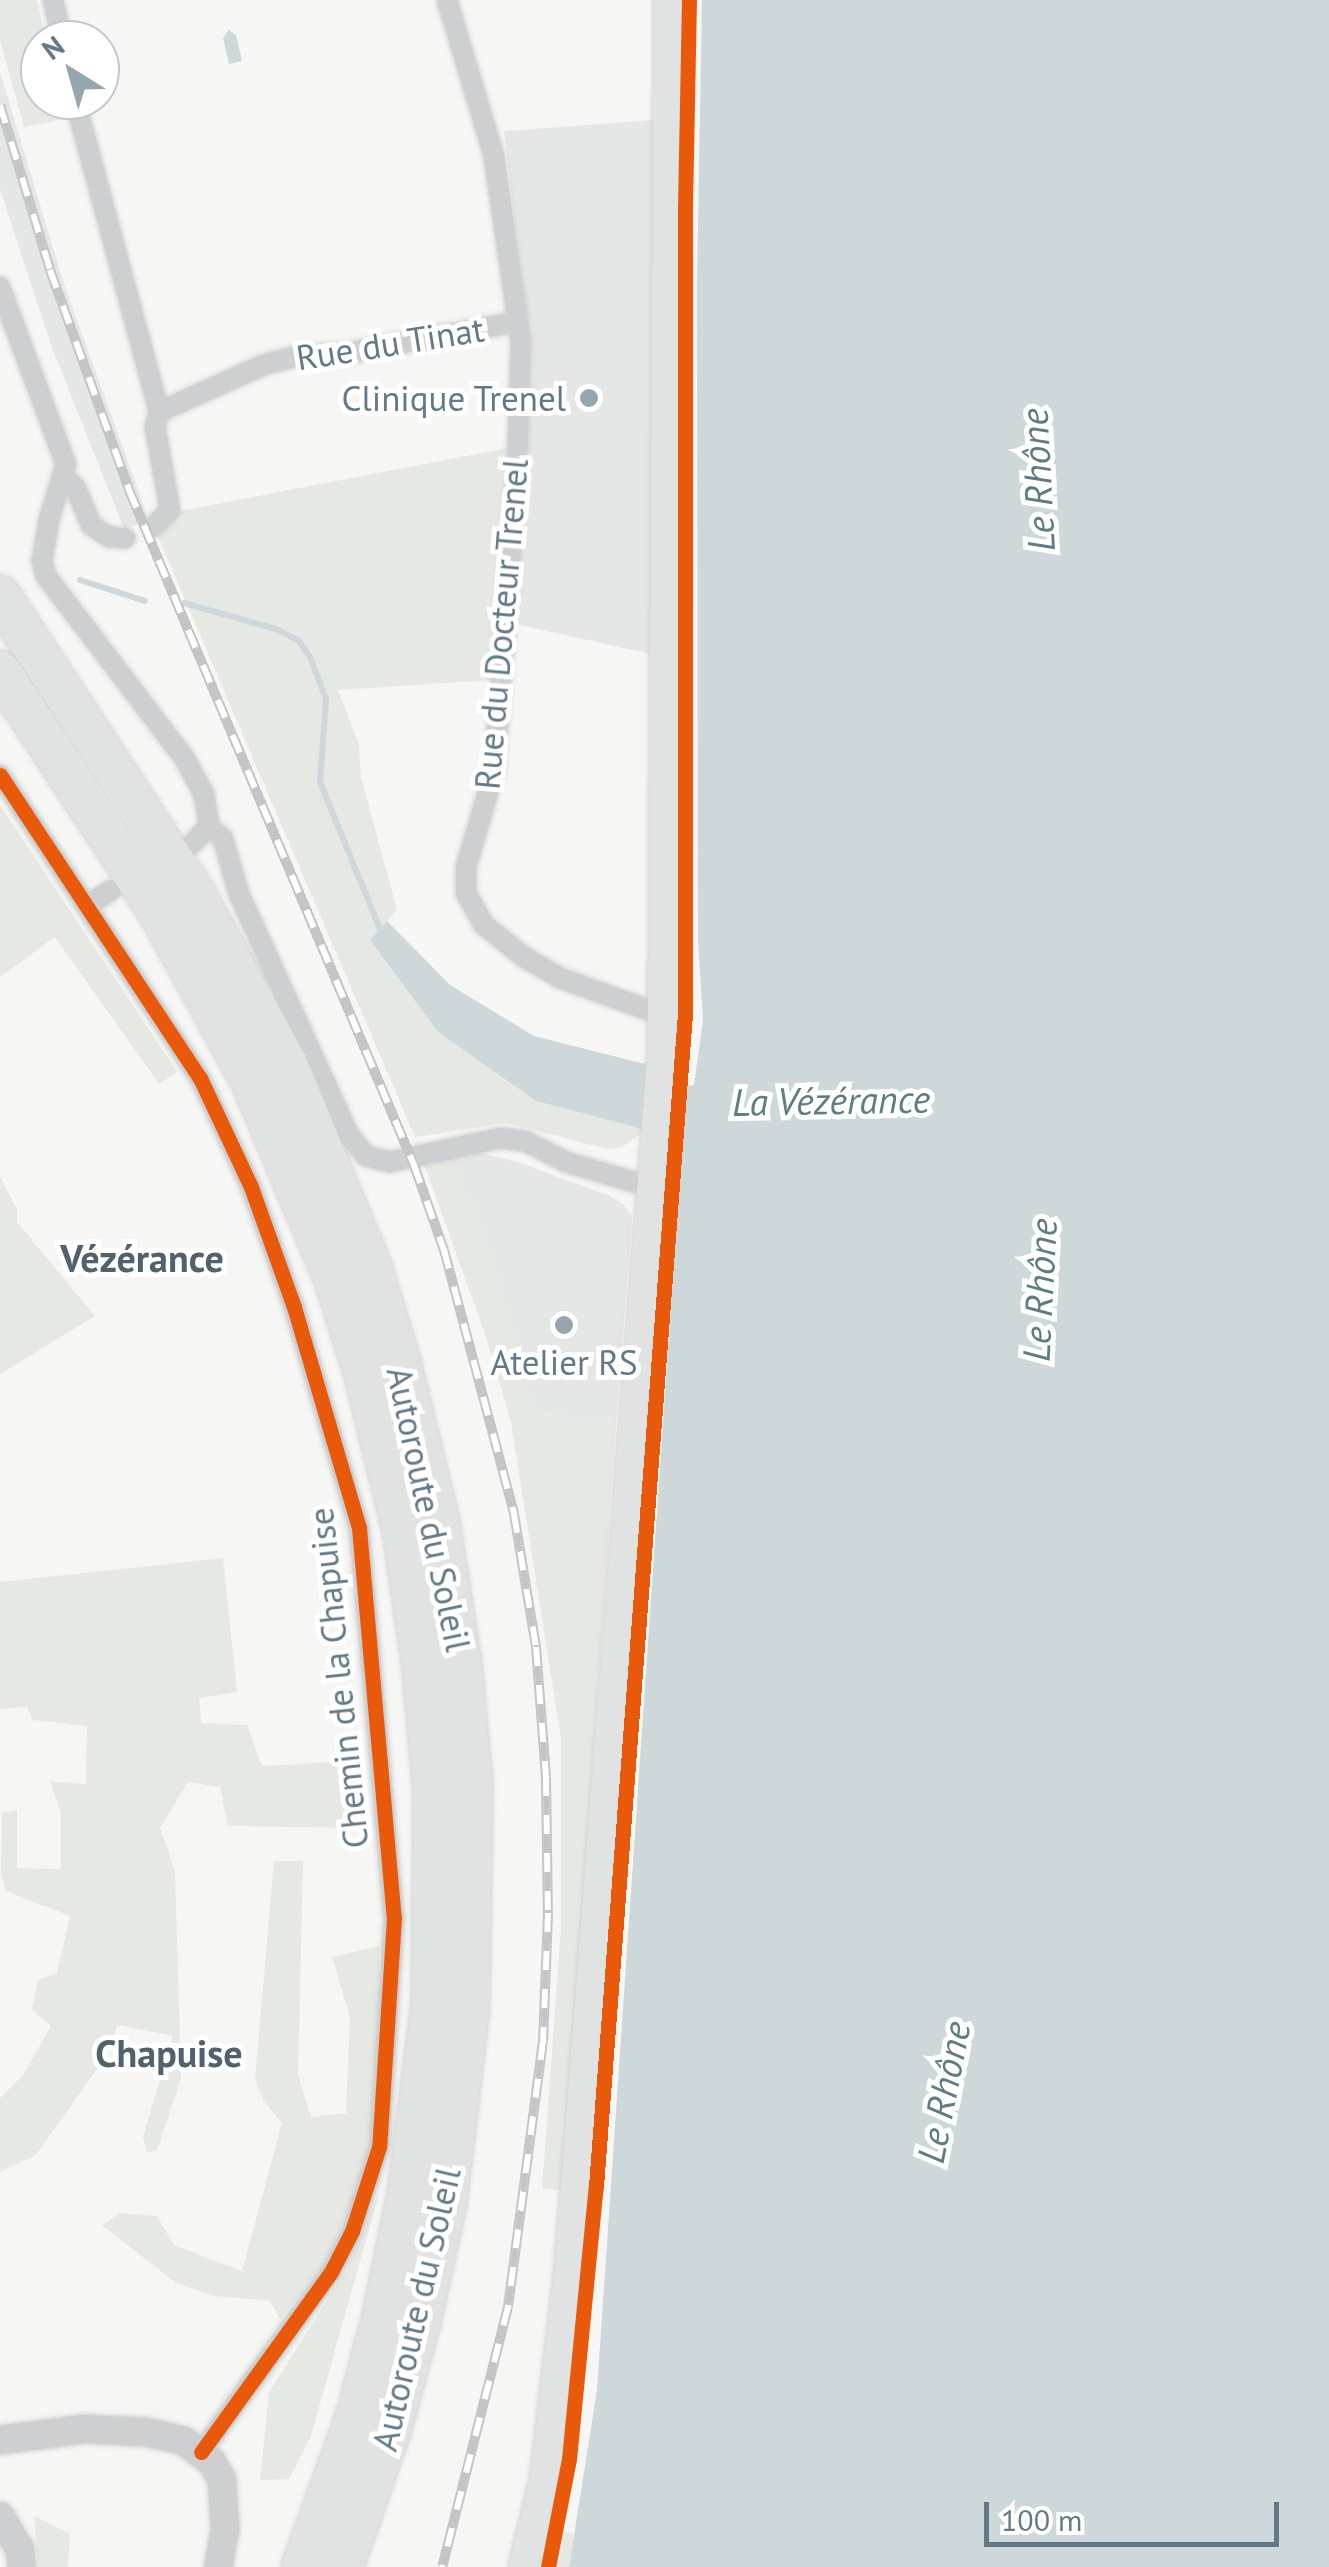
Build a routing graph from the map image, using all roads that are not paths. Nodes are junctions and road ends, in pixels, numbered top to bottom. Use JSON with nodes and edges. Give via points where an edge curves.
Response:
{"nodes":[{"id":1,"x":447,"y":0,"type":"edge"},
{"id":2,"x":670,"y":0,"type":"edge"},
{"id":3,"x":80,"y":120,"type":"edge"},
{"id":4,"x":0,"y":287,"type":"edge"},
{"id":5,"x":516,"y":322,"type":"junction"},
{"id":6,"x":158,"y":412,"type":"junction"},
{"id":7,"x":64,"y":476,"type":"junction"},
{"id":8,"x":152,"y":526,"type":"dead end"},
{"id":9,"x":124,"y":538,"type":"dead end"},
{"id":10,"x":0,"y":596,"type":"edge"},
{"id":11,"x":0,"y":671,"type":"edge"},
{"id":12,"x":0,"y":775,"type":"edge"},
{"id":13,"x":209,"y":826,"type":"junction"},
{"id":14,"x":192,"y":844,"type":"dead end"},
{"id":15,"x":112,"y":890,"type":"dead end"},
{"id":16,"x":88,"y":905,"type":"junction"},
{"id":17,"x":665,"y":1033,"type":"junction"},
{"id":18,"x":654,"y":1188,"type":"junction"},
{"id":19,"x":0,"y":2440,"type":"edge"},
{"id":20,"x":201,"y":2452,"type":"junction"},
{"id":21,"x":0,"y":2516,"type":"edge"},
{"id":22,"x":22,"y":2567,"type":"edge"},
{"id":23,"x":218,"y":2567,"type":"edge"},
{"id":24,"x":302,"y":2567,"type":"edge"},
{"id":25,"x":343,"y":2567,"type":"edge"},
{"id":26,"x":525,"y":2567,"type":"edge"}],
"edges":[{"from":1,"to":5,"type":"street","name":"Rue du Docteur Trenel","via":[[494,157]]},
{"from":2,"to":17,"type":"main road"},
{"from":3,"to":6,"type":"street"},
{"from":4,"to":7,"type":"street","via":[[63,451]]},
{"from":5,"to":6,"type":"street","name":"Rue du Tinat","via":[[348,354],[297,356]]},
{"from":5,"to":17,"type":"street","name":"Rue du Docteur Trenel","via":[[517,468],[494,772],[466,866],[466,893],[484,925],[524,957]]},
{"from":6,"to":8,"type":"street","via":[[154,428],[170,510]]},
{"from":7,"to":9,"type":"street","via":[[91,525]]},
{"from":7,"to":13,"type":"street","via":[[49,520],[46,576],[185,759],[204,794]]},
{"from":10,"to":25,"type":"highway","name":"Autoroute du Soleil","via":[[196,896],[286,1064],[370,1264],[439,1522],[472,1786],[470,2007],[446,2203],[421,2318]]},
{"from":11,"to":24,"type":"highway","name":"Autoroute du Soleil","via":[[159,912],[251,1080],[334,1277],[403,1530],[434,1794],[432,2004],[408,2194],[383,2316],[357,2414]]},
{"from":12,"to":16,"type":"street","name":"Chemin de la Chapuise"},
{"from":13,"to":14,"type":"street"},
{"from":13,"to":18,"type":"street","via":[[223,839],[239,894],[349,1135],[366,1156],[390,1162],[500,1138]]},
{"from":15,"to":16,"type":"street"},
{"from":16,"to":20,"type":"street","name":"Chemin de la Chapuise","via":[[200,1078],[294,1307],[359,1528],[394,1918],[380,2146],[352,2231],[311,2301]]},
{"from":17,"to":18,"type":"main road"},
{"from":18,"to":26,"type":"main road","via":[[571,2266],[546,2480]]},
{"from":19,"to":20,"type":"street","via":[[102,2429],[146,2432]]},
{"from":20,"to":23,"type":"street","via":[[226,2498]]},
{"from":21,"to":22,"type":"street","via":[[20,2549]]}]}
